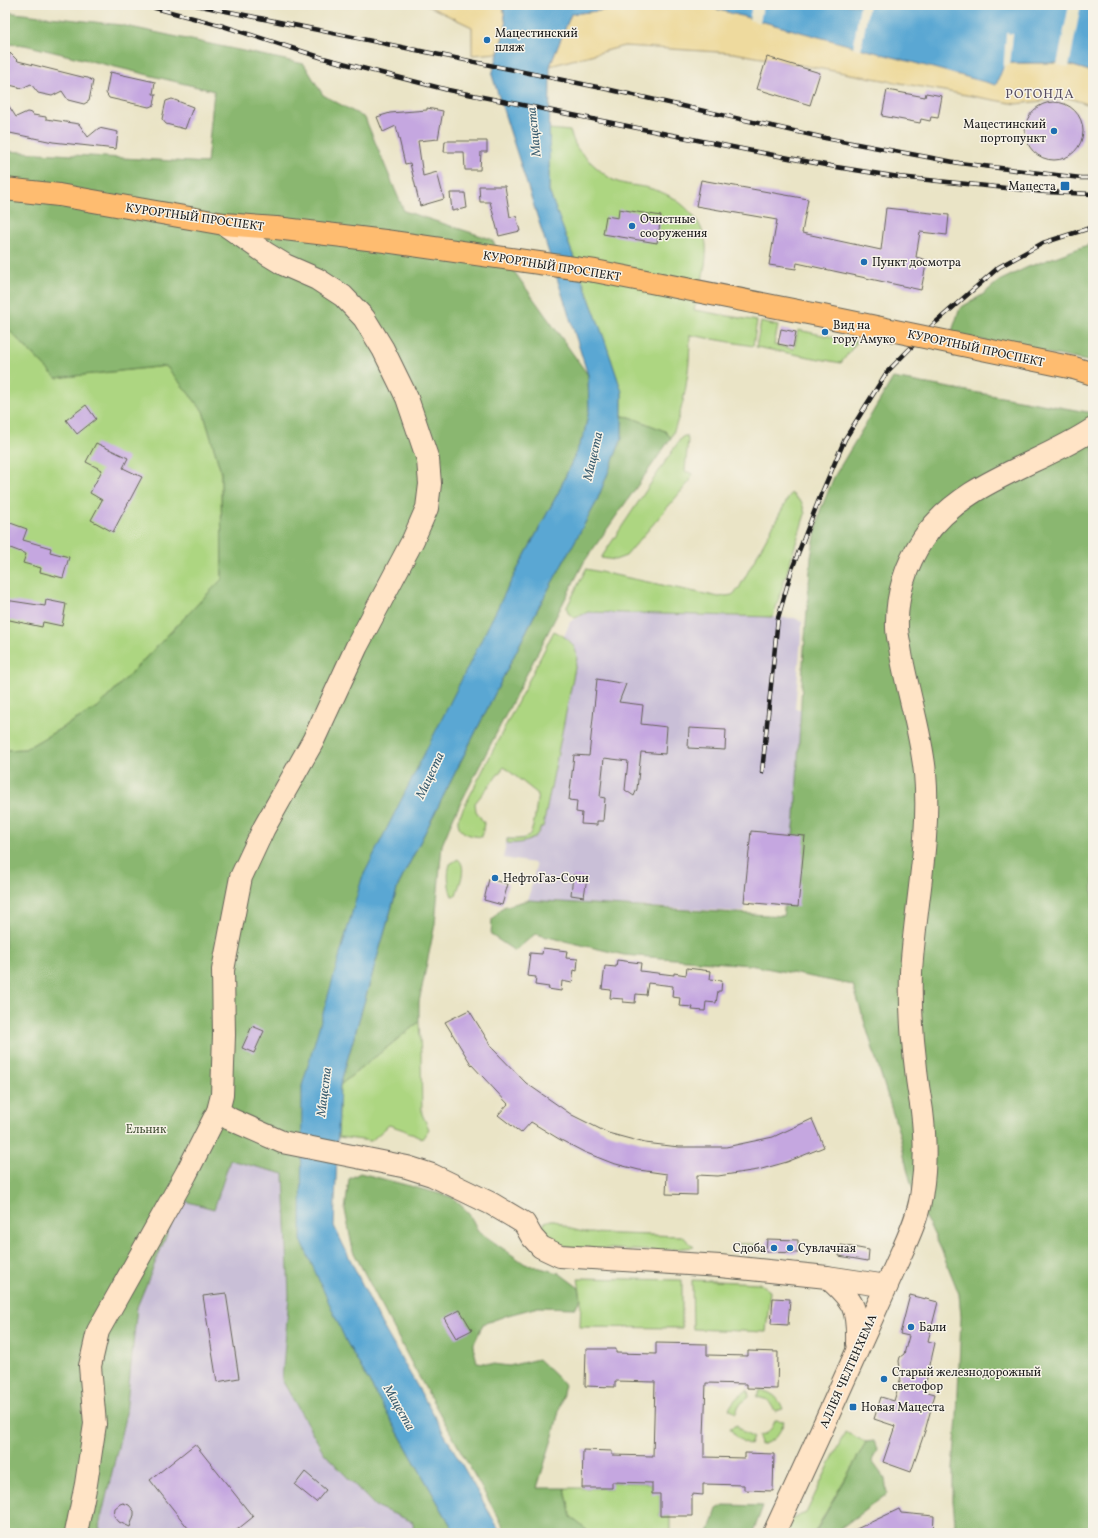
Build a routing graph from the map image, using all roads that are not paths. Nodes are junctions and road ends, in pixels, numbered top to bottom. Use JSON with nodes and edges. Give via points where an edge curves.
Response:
{"nodes":[{"id":1,"x":5,"y":189,"type":"edge"},
{"id":2,"x":224,"y":224,"type":"junction"},
{"id":3,"x":1083,"y":371,"type":"edge"},
{"id":4,"x":1093,"y":429,"type":"edge"},
{"id":5,"x":1093,"y":436,"type":"edge"},
{"id":6,"x":1063,"y":446,"type":"junction"},
{"id":7,"x":218,"y":1111,"type":"junction"},
{"id":8,"x":827,"y":1277,"type":"junction"},
{"id":9,"x":887,"y":1286,"type":"junction"},
{"id":10,"x":857,"y":1352,"type":"junction"},
{"id":11,"x":76,"y":1533,"type":"edge"},
{"id":12,"x":774,"y":1533,"type":"edge"}],
"edges":[{"from":1,"to":2,"type":"main road","name":"КУРОРТНЫЙ ПРОСПЕКТ","via":[[58,195]]},
{"from":2,"to":3,"type":"main road","name":"КУРОРТНЫЙ ПРОСПЕКТ","bridge":true,"via":[[385,241],[595,271]]},
{"from":2,"to":7,"type":"street","via":[[285,265],[317,279],[343,296],[364,318],[383,349],[407,398],[428,460],[430,484],[426,508],[414,540],[357,646],[313,741],[264,828],[241,877],[223,970],[224,1035],[222,1087]]},
{"from":4,"to":6,"type":"street"},
{"from":5,"to":6,"type":"street"},
{"from":6,"to":9,"type":"street","name":"АЛЛЕЯ ЧЕЛТЕНХЕМА","via":[[992,480],[946,512],[923,538],[909,564],[899,595],[897,627],[925,775],[926,826],[911,973],[911,1011],[924,1153],[922,1190],[918,1207]]},
{"from":7,"to":8,"type":"street","via":[[282,1142],[407,1167],[432,1175],[492,1204],[524,1223],[541,1247],[560,1256],[720,1266]]},
{"from":7,"to":11,"type":"street","via":[[186,1174],[98,1331],[90,1366],[95,1424]]},
{"from":8,"to":9,"type":"street"},
{"from":8,"to":10,"type":"street","via":[[848,1297],[855,1310],[858,1325]]},
{"from":9,"to":10,"type":"street","name":"АЛЛЕЯ ЧЕЛТЕНХЕМА"},
{"from":10,"to":12,"type":"street","name":"АЛЛЕЯ ЧЕЛТЕНХЕМА"}]}
